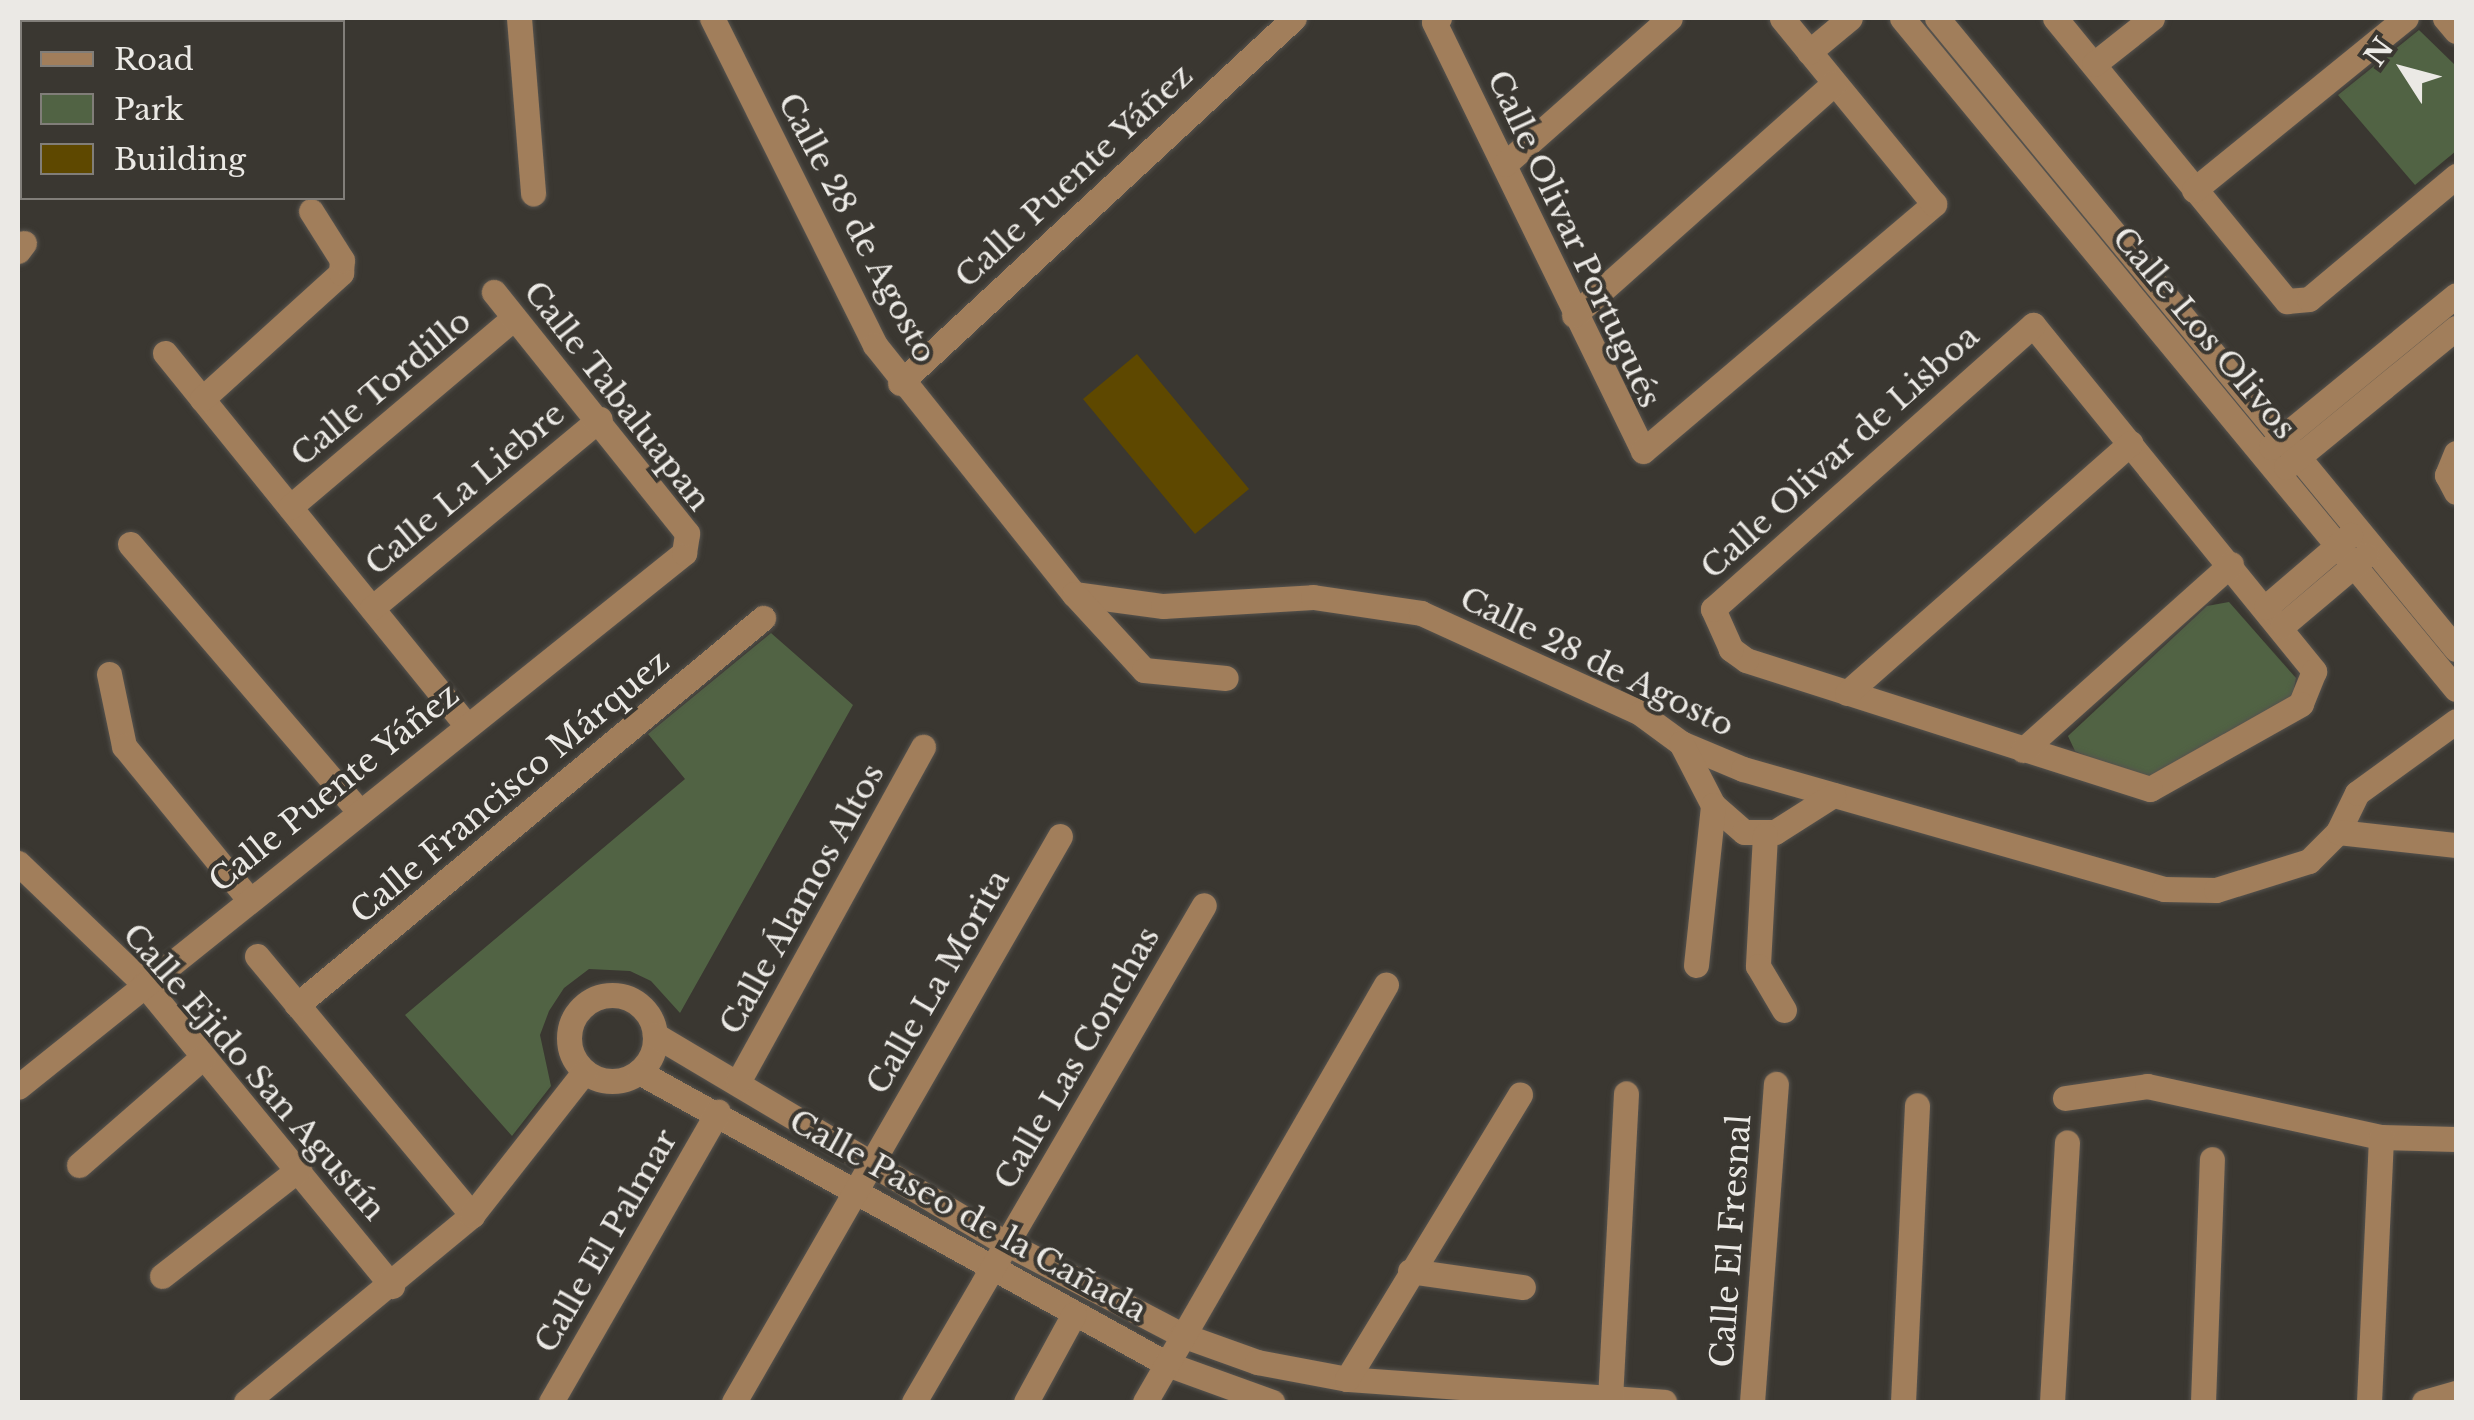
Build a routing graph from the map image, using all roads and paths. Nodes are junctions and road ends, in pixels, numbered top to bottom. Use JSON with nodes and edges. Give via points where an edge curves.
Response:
{"nodes":[{"id":1,"x":519,"y":18,"type":"edge"},
{"id":2,"x":712,"y":18,"type":"edge"},
{"id":3,"x":1294,"y":18,"type":"edge"},
{"id":4,"x":1438,"y":18,"type":"edge"},
{"id":5,"x":1670,"y":18,"type":"edge"},
{"id":6,"x":1850,"y":18,"type":"edge"},
{"id":7,"x":1902,"y":18,"type":"edge"},
{"id":8,"x":1937,"y":18,"type":"edge"},
{"id":9,"x":2055,"y":18,"type":"edge"},
{"id":10,"x":2152,"y":18,"type":"edge"},
{"id":11,"x":2406,"y":18,"type":"edge"},
{"id":12,"x":2446,"y":18,"type":"edge"},
{"id":13,"x":1800,"y":30,"type":"edge"},
{"id":14,"x":2456,"y":31,"type":"edge"},
{"id":15,"x":2094,"y":64,"type":"junction"},
{"id":16,"x":1834,"y":83,"type":"junction"},
{"id":17,"x":1504,"y":164,"type":"junction"},
{"id":18,"x":2456,"y":176,"type":"edge"},
{"id":19,"x":2194,"y":190,"type":"junction"},
{"id":20,"x":533,"y":193,"type":"dead end"},
{"id":21,"x":311,"y":211,"type":"dead end"},
{"id":22,"x":494,"y":292,"type":"dead end"},
{"id":23,"x":2456,"y":295,"type":"edge"},
{"id":24,"x":1574,"y":315,"type":"junction"},
{"id":25,"x":514,"y":318,"type":"junction"},
{"id":26,"x":2456,"y":328,"type":"edge"},
{"id":27,"x":165,"y":354,"type":"dead end"},
{"id":28,"x":900,"y":383,"type":"junction"},
{"id":29,"x":202,"y":400,"type":"junction"},
{"id":30,"x":600,"y":420,"type":"junction"},
{"id":31,"x":2131,"y":443,"type":"junction"},
{"id":32,"x":2456,"y":453,"type":"edge"},
{"id":33,"x":2280,"y":455,"type":"junction"},
{"id":34,"x":2456,"y":492,"type":"edge"},
{"id":35,"x":290,"y":507,"type":"junction"},
{"id":36,"x":688,"y":540,"type":"joint"},
{"id":37,"x":130,"y":544,"type":"dead end"},
{"id":38,"x":2356,"y":547,"type":"junction"},
{"id":39,"x":2231,"y":564,"type":"junction"},
{"id":40,"x":1074,"y":594,"type":"junction"},
{"id":41,"x":372,"y":608,"type":"junction"},
{"id":42,"x":2274,"y":616,"type":"junction"},
{"id":43,"x":763,"y":618,"type":"dead end"},
{"id":44,"x":2456,"y":649,"type":"edge"},
{"id":45,"x":109,"y":674,"type":"dead end"},
{"id":46,"x":1226,"y":678,"type":"dead end"},
{"id":47,"x":2456,"y":689,"type":"edge"},
{"id":48,"x":1847,"y":693,"type":"junction"},
{"id":49,"x":2456,"y":721,"type":"edge"},
{"id":50,"x":465,"y":723,"type":"junction"},
{"id":51,"x":1682,"y":743,"type":"junction"},
{"id":52,"x":922,"y":747,"type":"dead end"},
{"id":53,"x":2023,"y":750,"type":"junction"},
{"id":54,"x":1833,"y":795,"type":"junction"},
{"id":55,"x":1713,"y":805,"type":"junction"},
{"id":56,"x":358,"y":810,"type":"junction"},
{"id":57,"x":2338,"y":832,"type":"junction"},
{"id":58,"x":1765,"y":834,"type":"junction"},
{"id":59,"x":1060,"y":836,"type":"dead end"},
{"id":60,"x":2456,"y":845,"type":"edge"},
{"id":61,"x":18,"y":863,"type":"edge"},
{"id":62,"x":249,"y":899,"type":"junction"},
{"id":63,"x":1204,"y":905,"type":"dead end"},
{"id":64,"x":257,"y":956,"type":"dead end"},
{"id":65,"x":1696,"y":965,"type":"dead end"},
{"id":66,"x":144,"y":984,"type":"junction"},
{"id":67,"x":1386,"y":984,"type":"dead end"},
{"id":68,"x":298,"y":1005,"type":"junction"},
{"id":69,"x":1784,"y":1010,"type":"dead end"},
{"id":70,"x":655,"y":1034,"type":"junction"},
{"id":71,"x":204,"y":1057,"type":"junction"},
{"id":72,"x":584,"y":1072,"type":"junction"},
{"id":73,"x":639,"y":1072,"type":"junction"},
{"id":74,"x":738,"y":1082,"type":"junction"},
{"id":75,"x":1776,"y":1084,"type":"dead end"},
{"id":76,"x":18,"y":1087,"type":"edge"},
{"id":77,"x":1626,"y":1093,"type":"dead end"},
{"id":78,"x":1520,"y":1094,"type":"dead end"},
{"id":79,"x":2065,"y":1098,"type":"dead end"},
{"id":80,"x":1918,"y":1105,"type":"dead end"},
{"id":81,"x":718,"y":1112,"type":"junction"},
{"id":82,"x":2382,"y":1136,"type":"junction"},
{"id":83,"x":2456,"y":1139,"type":"edge"},
{"id":84,"x":2067,"y":1142,"type":"dead end"},
{"id":85,"x":2212,"y":1159,"type":"dead end"},
{"id":86,"x":872,"y":1161,"type":"junction"},
{"id":87,"x":78,"y":1165,"type":"dead end"},
{"id":88,"x":299,"y":1169,"type":"junction"},
{"id":89,"x":855,"y":1192,"type":"junction"},
{"id":90,"x":472,"y":1216,"type":"junction"},
{"id":91,"x":1006,"y":1243,"type":"junction"},
{"id":92,"x":991,"y":1268,"type":"junction"},
{"id":93,"x":1410,"y":1271,"type":"junction"},
{"id":94,"x":162,"y":1276,"type":"dead end"},
{"id":95,"x":392,"y":1286,"type":"junction"},
{"id":96,"x":1523,"y":1287,"type":"dead end"},
{"id":97,"x":1074,"y":1314,"type":"junction"},
{"id":98,"x":1182,"y":1335,"type":"junction"},
{"id":99,"x":1166,"y":1364,"type":"junction"},
{"id":100,"x":1347,"y":1379,"type":"junction"},
{"id":101,"x":2456,"y":1392,"type":"edge"},
{"id":102,"x":1552,"y":1398,"type":"edge"},
{"id":103,"x":1610,"y":1399,"type":"junction"},
{"id":104,"x":246,"y":1402,"type":"edge"},
{"id":105,"x":551,"y":1402,"type":"edge"},
{"id":106,"x":734,"y":1402,"type":"edge"},
{"id":107,"x":914,"y":1402,"type":"edge"},
{"id":108,"x":1026,"y":1402,"type":"edge"},
{"id":109,"x":1145,"y":1402,"type":"edge"},
{"id":110,"x":1272,"y":1402,"type":"edge"},
{"id":111,"x":1664,"y":1402,"type":"edge"},
{"id":112,"x":1752,"y":1402,"type":"edge"},
{"id":113,"x":1903,"y":1402,"type":"edge"},
{"id":114,"x":2052,"y":1402,"type":"edge"},
{"id":115,"x":2203,"y":1402,"type":"edge"},
{"id":116,"x":2369,"y":1402,"type":"edge"},
{"id":117,"x":2424,"y":1402,"type":"edge"}],
"edges":[{"from":1,"to":20,"type":"street"},
{"from":2,"to":28,"type":"street","name":"Calle 28 de Agosto"},
{"from":3,"to":28,"type":"street","name":"Calle Puente Yáñez"},
{"from":4,"to":17,"type":"street","name":"Calle Olivar Portugués","via":[[1434,22]]},
{"from":5,"to":17,"type":"street"},
{"from":6,"to":13,"type":"street","name":"Calle Olivar Portugués"},
{"from":7,"to":33,"type":"street","name":"Calle Los Olivos"},
{"from":8,"to":33,"type":"street","name":"Calle Los Olivos"},
{"from":9,"to":15,"type":"street"},
{"from":10,"to":15,"type":"street"},
{"from":11,"to":19,"type":"street"},
{"from":12,"to":14,"type":"street"},
{"from":13,"to":16,"type":"street","name":"Calle Olivar Portugués"},
{"from":15,"to":19,"type":"street"},
{"from":16,"to":24,"type":"street"},
{"from":16,"to":24,"type":"street","name":"Calle Olivar Portugués","via":[[1934,204],[1653,449],[1636,445]]},
{"from":17,"to":24,"type":"street","name":"Calle Olivar Portugués"},
{"from":18,"to":19,"type":"street","via":[[2309,299],[2293,302],[2276,294]]},
{"from":21,"to":29,"type":"street","via":[[342,260],[341,273]]},
{"from":22,"to":25,"type":"street","name":"Calle Tabaluapan"},
{"from":23,"to":33,"type":"street"},
{"from":25,"to":30,"type":"street","name":"Calle Tabaluapan"},
{"from":25,"to":35,"type":"street","name":"Calle Tordillo"},
{"from":26,"to":33,"type":"street"},
{"from":27,"to":29,"type":"street"},
{"from":28,"to":40,"type":"street","name":"Calle 28 de Agosto"},
{"from":29,"to":35,"type":"street"},
{"from":30,"to":36,"type":"street","name":"Calle Tabaluapan"},
{"from":30,"to":41,"type":"street","name":"Calle La Liebre"},
{"from":31,"to":39,"type":"street","name":"Calle Olivar de Lisboa"},
{"from":31,"to":48,"type":"street"},
{"from":31,"to":48,"type":"street","name":"Calle Olivar de Lisboa","via":[[2033,325],[1713,609],[1738,656]]},
{"from":32,"to":34,"type":"street","via":[[2447,475]]},
{"from":33,"to":38,"type":"street","name":"Calle Los Olivos"},
{"from":35,"to":41,"type":"street"},
{"from":36,"to":50,"type":"street","name":"Calle Puente Yáñez","via":[[678,560]]},
{"from":37,"to":56,"type":"street"},
{"from":38,"to":42,"type":"street"},
{"from":38,"to":44,"type":"street","name":"Calle Los Olivos"},
{"from":38,"to":47,"type":"street","name":"Calle Los Olivos"},
{"from":39,"to":42,"type":"street","name":"Calle Olivar de Lisboa"},
{"from":39,"to":53,"type":"street"},
{"from":40,"to":46,"type":"street","via":[[1144,670]]},
{"from":40,"to":51,"type":"street","name":"Calle 28 de Agosto","via":[[1148,606],[1313,597],[1406,610],[1640,714]]},
{"from":41,"to":50,"type":"street"},
{"from":42,"to":53,"type":"street","name":"Calle Olivar de Lisboa","via":[[2314,671],[2306,699],[2160,786],[2142,789]]},
{"from":43,"to":68,"type":"street","name":"Calle Francisco Márquez"},
{"from":45,"to":62,"type":"street","via":[[124,746]]},
{"from":48,"to":53,"type":"street","name":"Calle Olivar de Lisboa"},
{"from":49,"to":57,"type":"street","name":"Calle 28 de Agosto","via":[[2358,794]]},
{"from":50,"to":56,"type":"street","name":"Calle Puente Yáñez"},
{"from":51,"to":54,"type":"street","name":"Calle 28 de Agosto","via":[[1778,782]]},
{"from":51,"to":55,"type":"street"},
{"from":52,"to":74,"type":"street","name":"Calle Álamos Altos"},
{"from":54,"to":57,"type":"street","name":"Calle 28 de Agosto","via":[[2164,889],[2216,890],[2310,861]]},
{"from":54,"to":58,"type":"street"},
{"from":55,"to":58,"type":"street","via":[[1733,826]]},
{"from":55,"to":65,"type":"street"},
{"from":56,"to":62,"type":"street","name":"Calle Puente Yáñez"},
{"from":57,"to":60,"type":"street"},
{"from":58,"to":69,"type":"street","via":[[1758,966]]},
{"from":59,"to":86,"type":"street","name":"Calle La Morita"},
{"from":61,"to":66,"type":"street","name":"Calle Ejido San Agustín"},
{"from":62,"to":66,"type":"street","name":"Calle Puente Yáñez"},
{"from":63,"to":91,"type":"street","name":"Calle Las Conchas"},
{"from":64,"to":68,"type":"street"},
{"from":66,"to":71,"type":"street","name":"Calle Ejido San Agustín"},
{"from":66,"to":76,"type":"street","name":"Calle Puente Yáñez"},
{"from":67,"to":98,"type":"street"},
{"from":68,"to":90,"type":"street"},
{"from":70,"to":72,"type":"street","via":[[633,1000],[593,999],[568,1033]]},
{"from":70,"to":73,"type":"street"},
{"from":70,"to":74,"type":"street","name":"Calle Paseo de la Cañada"},
{"from":71,"to":87,"type":"street"},
{"from":71,"to":88,"type":"street","name":"Calle Ejido San Agustín"},
{"from":72,"to":73,"type":"street","via":[[612,1082]]},
{"from":72,"to":90,"type":"street"},
{"from":73,"to":81,"type":"street","name":"Calle Paseo de la Cañada"},
{"from":74,"to":86,"type":"street","name":"Calle Paseo de la Cañada"},
{"from":75,"to":112,"type":"street","name":"Calle El Fresnal"},
{"from":77,"to":103,"type":"street"},
{"from":78,"to":93,"type":"street"},
{"from":79,"to":82,"type":"street","via":[[2147,1086]]},
{"from":80,"to":113,"type":"street"},
{"from":81,"to":89,"type":"street","name":"Calle Paseo de la Cañada"},
{"from":81,"to":105,"type":"street","name":"Calle El Palmar"},
{"from":82,"to":83,"type":"street"},
{"from":82,"to":116,"type":"street"},
{"from":84,"to":114,"type":"street"},
{"from":85,"to":115,"type":"street"},
{"from":86,"to":89,"type":"street","name":"Calle La Morita"},
{"from":86,"to":91,"type":"street","name":"Calle Paseo de la Cañada"},
{"from":88,"to":94,"type":"street"},
{"from":88,"to":95,"type":"street","name":"Calle Ejido San Agustín"},
{"from":89,"to":92,"type":"street","name":"Calle Paseo de la Cañada"},
{"from":89,"to":106,"type":"street","name":"Calle La Morita"},
{"from":90,"to":95,"type":"street"},
{"from":91,"to":92,"type":"street","name":"Calle Las Conchas"},
{"from":91,"to":98,"type":"street","name":"Calle Paseo de la Cañada"},
{"from":92,"to":97,"type":"street","name":"Calle Paseo de la Cañada"},
{"from":92,"to":107,"type":"street","name":"Calle Las Conchas"},
{"from":93,"to":96,"type":"street"},
{"from":93,"to":100,"type":"street"},
{"from":95,"to":104,"type":"street"},
{"from":97,"to":99,"type":"street","name":"Calle Paseo de la Cañada"},
{"from":97,"to":108,"type":"street"},
{"from":98,"to":99,"type":"street"},
{"from":98,"to":100,"type":"street","name":"Calle Paseo de la Cañada","via":[[1257,1362]]},
{"from":99,"to":109,"type":"street"},
{"from":99,"to":110,"type":"street","name":"Calle Paseo de la Cañada"},
{"from":100,"to":102,"type":"street","name":"Calle Paseo de la Cañada"},
{"from":101,"to":117,"type":"street"},
{"from":102,"to":103,"type":"street","name":"Calle Paseo de la Cañada"},
{"from":103,"to":111,"type":"street","name":"Calle Paseo de la Cañada"}]}
